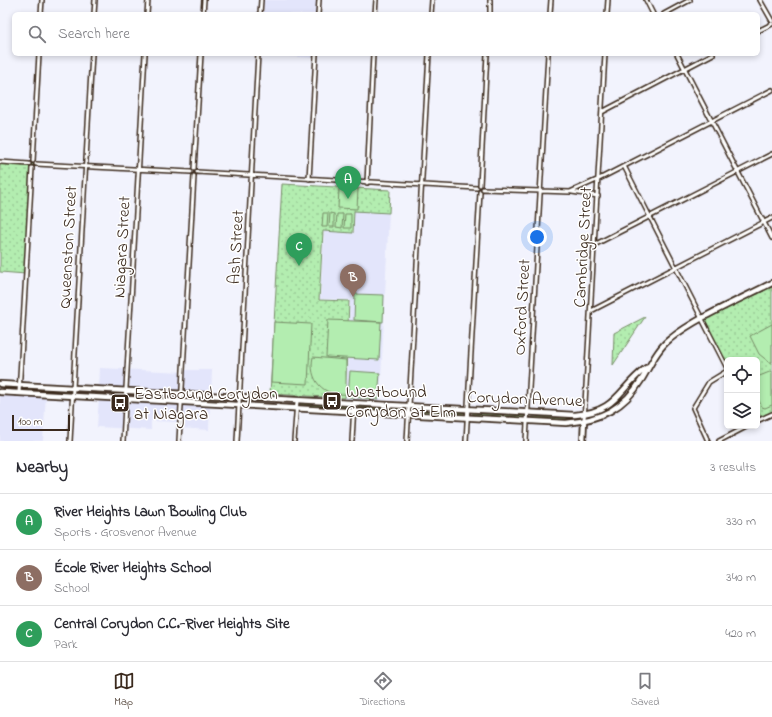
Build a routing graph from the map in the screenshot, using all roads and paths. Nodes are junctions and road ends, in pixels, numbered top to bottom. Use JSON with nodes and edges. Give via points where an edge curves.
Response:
{"nodes":[{"id":1,"x":42,"y":0,"type":"edge"},
{"id":2,"x":95,"y":0,"type":"edge"},
{"id":3,"x":148,"y":0,"type":"edge"},
{"id":4,"x":204,"y":0,"type":"edge"},
{"id":5,"x":261,"y":0,"type":"edge"},
{"id":6,"x":319,"y":0,"type":"edge"},
{"id":7,"x":376,"y":0,"type":"edge"},
{"id":8,"x":432,"y":0,"type":"edge"},
{"id":9,"x":490,"y":0,"type":"edge"},
{"id":10,"x":551,"y":0,"type":"edge"},
{"id":11,"x":608,"y":0,"type":"edge"},
{"id":12,"x":646,"y":0,"type":"edge"},
{"id":13,"x":690,"y":0,"type":"edge"},
{"id":14,"x":760,"y":0,"type":"edge"},
{"id":15,"x":41,"y":12,"type":"edge"},
{"id":16,"x":94,"y":12,"type":"edge"},
{"id":17,"x":147,"y":12,"type":"edge"},
{"id":18,"x":203,"y":12,"type":"edge"},
{"id":19,"x":260,"y":12,"type":"edge"},
{"id":20,"x":318,"y":12,"type":"edge"},
{"id":21,"x":375,"y":12,"type":"edge"},
{"id":22,"x":431,"y":12,"type":"edge"},
{"id":23,"x":490,"y":12,"type":"edge"},
{"id":24,"x":550,"y":12,"type":"edge"},
{"id":25,"x":607,"y":12,"type":"edge"},
{"id":26,"x":652,"y":12,"type":"edge"},
{"id":27,"x":668,"y":12,"type":"edge"},
{"id":28,"x":772,"y":21,"type":"edge"},
{"id":29,"x":772,"y":24,"type":"edge"},
{"id":30,"x":760,"y":30,"type":"edge"},
{"id":31,"x":39,"y":56,"type":"edge"},
{"id":32,"x":92,"y":56,"type":"edge"},
{"id":33,"x":145,"y":56,"type":"edge"},
{"id":34,"x":201,"y":56,"type":"edge"},
{"id":35,"x":258,"y":56,"type":"edge"},
{"id":36,"x":316,"y":56,"type":"edge"},
{"id":37,"x":373,"y":56,"type":"edge"},
{"id":38,"x":428,"y":56,"type":"edge"},
{"id":39,"x":487,"y":56,"type":"edge"},
{"id":40,"x":548,"y":56,"type":"edge"},
{"id":41,"x":605,"y":56,"type":"edge"},
{"id":42,"x":678,"y":56,"type":"edge"},
{"id":43,"x":709,"y":56,"type":"edge"},
{"id":44,"x":685,"y":69,"type":"junction"},
{"id":45,"x":772,"y":90,"type":"edge"},
{"id":46,"x":602,"y":112,"type":"junction"},
{"id":47,"x":712,"y":121,"type":"junction"},
{"id":48,"x":772,"y":154,"type":"edge"},
{"id":49,"x":33,"y":161,"type":"junction"},
{"id":50,"x":0,"y":162,"type":"edge"},
{"id":51,"x":29,"y":164,"type":"junction"},
{"id":52,"x":36,"y":164,"type":"junction"},
{"id":53,"x":85,"y":166,"type":"junction"},
{"id":54,"x":624,"y":166,"type":"junction"},
{"id":55,"x":32,"y":168,"type":"junction"},
{"id":56,"x":599,"y":168,"type":"junction"},
{"id":57,"x":194,"y":169,"type":"junction"},
{"id":58,"x":138,"y":170,"type":"junction"},
{"id":59,"x":738,"y":171,"type":"junction"},
{"id":60,"x":190,"y":172,"type":"junction"},
{"id":61,"x":197,"y":172,"type":"junction"},
{"id":62,"x":608,"y":174,"type":"junction"},
{"id":63,"x":194,"y":176,"type":"junction"},
{"id":64,"x":252,"y":176,"type":"junction"},
{"id":65,"x":309,"y":179,"type":"junction"},
{"id":66,"x":599,"y":179,"type":"junction"},
{"id":67,"x":367,"y":183,"type":"junction"},
{"id":68,"x":480,"y":185,"type":"junction"},
{"id":69,"x":421,"y":186,"type":"junction"},
{"id":70,"x":476,"y":188,"type":"junction"},
{"id":71,"x":484,"y":189,"type":"junction"},
{"id":72,"x":480,"y":192,"type":"junction"},
{"id":73,"x":540,"y":192,"type":"junction"},
{"id":74,"x":570,"y":192,"type":"junction"},
{"id":75,"x":598,"y":196,"type":"junction"},
{"id":76,"x":649,"y":216,"type":"junction"},
{"id":77,"x":772,"y":218,"type":"edge"},
{"id":78,"x":764,"y":223,"type":"junction"},
{"id":79,"x":772,"y":238,"type":"edge"},
{"id":80,"x":594,"y":245,"type":"junction"},
{"id":81,"x":676,"y":268,"type":"junction"},
{"id":82,"x":772,"y":284,"type":"edge"},
{"id":83,"x":591,"y":311,"type":"junction"},
{"id":84,"x":702,"y":319,"type":"junction"},
{"id":85,"x":724,"y":364,"type":"edge"},
{"id":86,"x":648,"y":367,"type":"junction"},
{"id":87,"x":724,"y":372,"type":"edge"},
{"id":88,"x":0,"y":384,"type":"edge"},
{"id":89,"x":20,"y":385,"type":"junction"},
{"id":90,"x":73,"y":388,"type":"junction"},
{"id":91,"x":126,"y":391,"type":"junction"},
{"id":92,"x":0,"y":392,"type":"edge"},
{"id":93,"x":19,"y":393,"type":"junction"},
{"id":94,"x":182,"y":394,"type":"junction"},
{"id":95,"x":72,"y":396,"type":"junction"},
{"id":96,"x":239,"y":397,"type":"junction"},
{"id":97,"x":125,"y":399,"type":"junction"},
{"id":98,"x":297,"y":401,"type":"junction"},
{"id":99,"x":181,"y":402,"type":"junction"},
{"id":100,"x":354,"y":404,"type":"junction"},
{"id":101,"x":239,"y":405,"type":"junction"},
{"id":102,"x":409,"y":407,"type":"junction"},
{"id":103,"x":296,"y":409,"type":"junction"},
{"id":104,"x":468,"y":410,"type":"junction"},
{"id":105,"x":353,"y":412,"type":"junction"},
{"id":106,"x":528,"y":413,"type":"junction"},
{"id":107,"x":585,"y":414,"type":"junction"},
{"id":108,"x":772,"y":414,"type":"edge"},
{"id":109,"x":409,"y":415,"type":"junction"},
{"id":110,"x":467,"y":418,"type":"junction"},
{"id":111,"x":760,"y":420,"type":"edge"},
{"id":112,"x":528,"y":421,"type":"junction"},
{"id":113,"x":584,"y":421,"type":"junction"},
{"id":114,"x":742,"y":429,"type":"edge"},
{"id":115,"x":70,"y":441,"type":"edge"},
{"id":116,"x":123,"y":441,"type":"edge"},
{"id":117,"x":179,"y":441,"type":"edge"},
{"id":118,"x":237,"y":441,"type":"edge"},
{"id":119,"x":294,"y":441,"type":"edge"},
{"id":120,"x":352,"y":441,"type":"edge"},
{"id":121,"x":407,"y":441,"type":"edge"},
{"id":122,"x":466,"y":441,"type":"edge"},
{"id":123,"x":526,"y":441,"type":"edge"},
{"id":124,"x":583,"y":441,"type":"edge"},
{"id":125,"x":708,"y":441,"type":"edge"},
{"id":126,"x":719,"y":441,"type":"edge"}],
"edges":[{"from":1,"to":15,"type":"street"},
{"from":2,"to":16,"type":"street"},
{"from":3,"to":17,"type":"street"},
{"from":4,"to":18,"type":"street"},
{"from":5,"to":19,"type":"street"},
{"from":6,"to":20,"type":"street"},
{"from":7,"to":21,"type":"street"},
{"from":8,"to":22,"type":"street"},
{"from":9,"to":23,"type":"street"},
{"from":10,"to":24,"type":"street"},
{"from":11,"to":25,"type":"street"},
{"from":12,"to":26,"type":"street"},
{"from":13,"to":27,"type":"street"},
{"from":14,"to":28,"type":"street"},
{"from":29,"to":30,"type":"street"},
{"from":31,"to":49,"type":"street"},
{"from":32,"to":53,"type":"street","name":"Queenston Street"},
{"from":33,"to":58,"type":"street","name":"Niagara Street"},
{"from":34,"to":57,"type":"street"},
{"from":35,"to":64,"type":"street","name":"Ash Street"},
{"from":36,"to":65,"type":"street"},
{"from":37,"to":67,"type":"street"},
{"from":38,"to":69,"type":"street"},
{"from":39,"to":68,"type":"street"},
{"from":40,"to":73,"type":"street","name":"Oxford Street"},
{"from":41,"to":46,"type":"street","name":"Cambridge Street"},
{"from":42,"to":44,"type":"street"},
{"from":43,"to":44,"type":"street"},
{"from":44,"to":46,"type":"street"},
{"from":44,"to":47,"type":"street"},
{"from":45,"to":47,"type":"street"},
{"from":46,"to":56,"type":"street","name":"Cambridge Street"},
{"from":47,"to":54,"type":"street"},
{"from":47,"to":59,"type":"street"},
{"from":48,"to":59,"type":"street"},
{"from":49,"to":51,"type":"street"},
{"from":49,"to":52,"type":"street"},
{"from":50,"to":51,"type":"street"},
{"from":51,"to":55,"type":"street"},
{"from":52,"to":53,"type":"street"},
{"from":52,"to":55,"type":"street"},
{"from":53,"to":58,"type":"street"},
{"from":53,"to":90,"type":"street","name":"Queenston Street"},
{"from":54,"to":62,"type":"street"},
{"from":54,"to":76,"type":"street"},
{"from":55,"to":89,"type":"street"},
{"from":56,"to":62,"type":"street"},
{"from":56,"to":66,"type":"street","name":"Cambridge Street"},
{"from":57,"to":60,"type":"street"},
{"from":57,"to":61,"type":"street"},
{"from":58,"to":60,"type":"street"},
{"from":58,"to":91,"type":"street","name":"Niagara Street"},
{"from":59,"to":76,"type":"street"},
{"from":59,"to":78,"type":"street"},
{"from":60,"to":63,"type":"street"},
{"from":61,"to":63,"type":"street"},
{"from":61,"to":64,"type":"street"},
{"from":62,"to":66,"type":"street"},
{"from":63,"to":94,"type":"street"},
{"from":64,"to":65,"type":"street"},
{"from":64,"to":96,"type":"street","name":"Ash Street"},
{"from":65,"to":67,"type":"street"},
{"from":66,"to":74,"type":"street"},
{"from":66,"to":75,"type":"street","name":"Cambridge Street"},
{"from":67,"to":69,"type":"street"},
{"from":68,"to":70,"type":"street"},
{"from":68,"to":71,"type":"street"},
{"from":69,"to":70,"type":"street"},
{"from":69,"to":102,"type":"street"},
{"from":70,"to":72,"type":"street"},
{"from":71,"to":72,"type":"street"},
{"from":71,"to":73,"type":"street"},
{"from":72,"to":104,"type":"street"},
{"from":73,"to":74,"type":"street"},
{"from":73,"to":106,"type":"street","name":"Oxford Street"},
{"from":74,"to":75,"type":"street"},
{"from":75,"to":80,"type":"street","name":"Cambridge Street"},
{"from":76,"to":80,"type":"street"},
{"from":76,"to":81,"type":"street"},
{"from":77,"to":78,"type":"street"},
{"from":78,"to":79,"type":"street"},
{"from":78,"to":81,"type":"street"},
{"from":80,"to":83,"type":"street","name":"Cambridge Street"},
{"from":81,"to":83,"type":"street"},
{"from":81,"to":84,"type":"street"},
{"from":82,"to":84,"type":"main road","name":"Corydon Avenue"},
{"from":83,"to":107,"type":"street","name":"Cambridge Street"},
{"from":84,"to":85,"type":"street"},
{"from":84,"to":86,"type":"main road","name":"Corydon Avenue","via":[[668,340]]},
{"from":86,"to":107,"type":"main road","name":"Corydon Avenue","via":[[637,375],[612,403]]},
{"from":86,"to":113,"type":"main road","name":"Corydon Avenue","via":[[631,394],[615,409]]},
{"from":87,"to":125,"type":"street","via":[[709,382],[693,408]]},
{"from":88,"to":89,"type":"main road","name":"Corydon Avenue"},
{"from":89,"to":90,"type":"main road","name":"Corydon Avenue"},
{"from":89,"to":93,"type":"street"},
{"from":90,"to":91,"type":"main road","name":"Corydon Avenue"},
{"from":90,"to":95,"type":"street","name":"Queenston Street"},
{"from":91,"to":94,"type":"main road","name":"Corydon Avenue"},
{"from":91,"to":97,"type":"street","name":"Niagara Street"},
{"from":92,"to":93,"type":"main road","name":"Corydon Avenue"},
{"from":93,"to":95,"type":"main road","name":"Corydon Avenue"},
{"from":94,"to":96,"type":"main road","name":"Corydon Avenue"},
{"from":94,"to":99,"type":"street"},
{"from":95,"to":97,"type":"main road","name":"Corydon Avenue"},
{"from":95,"to":115,"type":"street","name":"Queenston Street"},
{"from":96,"to":98,"type":"main road","name":"Corydon Avenue"},
{"from":96,"to":101,"type":"street","name":"Ash Street"},
{"from":97,"to":99,"type":"main road","name":"Corydon Avenue"},
{"from":97,"to":116,"type":"street","name":"Niagara Street"},
{"from":98,"to":100,"type":"main road","name":"Corydon Avenue"},
{"from":98,"to":103,"type":"street"},
{"from":99,"to":101,"type":"main road","name":"Corydon Avenue"},
{"from":99,"to":117,"type":"street"},
{"from":100,"to":102,"type":"main road","name":"Corydon Avenue"},
{"from":100,"to":105,"type":"street"},
{"from":101,"to":103,"type":"main road","name":"Corydon Avenue"},
{"from":101,"to":118,"type":"street","name":"Ash Street"},
{"from":102,"to":104,"type":"main road","name":"Corydon Avenue"},
{"from":102,"to":109,"type":"street"},
{"from":103,"to":105,"type":"main road","name":"Corydon Avenue"},
{"from":103,"to":119,"type":"street"},
{"from":104,"to":106,"type":"main road","name":"Corydon Avenue"},
{"from":104,"to":110,"type":"street"},
{"from":105,"to":109,"type":"main road","name":"Corydon Avenue"},
{"from":105,"to":120,"type":"street"},
{"from":106,"to":107,"type":"main road","name":"Corydon Avenue"},
{"from":106,"to":112,"type":"street","name":"Oxford Street"},
{"from":107,"to":113,"type":"street","name":"Cambridge Street"},
{"from":108,"to":111,"type":"street"},
{"from":109,"to":110,"type":"main road","name":"Corydon Avenue"},
{"from":109,"to":121,"type":"street"},
{"from":110,"to":112,"type":"main road","name":"Corydon Avenue"},
{"from":110,"to":122,"type":"street"},
{"from":112,"to":113,"type":"main road","name":"Corydon Avenue"},
{"from":112,"to":123,"type":"street","name":"Oxford Street"},
{"from":113,"to":124,"type":"main road","name":"Cambridge Street"},
{"from":114,"to":126,"type":"street"}]}
